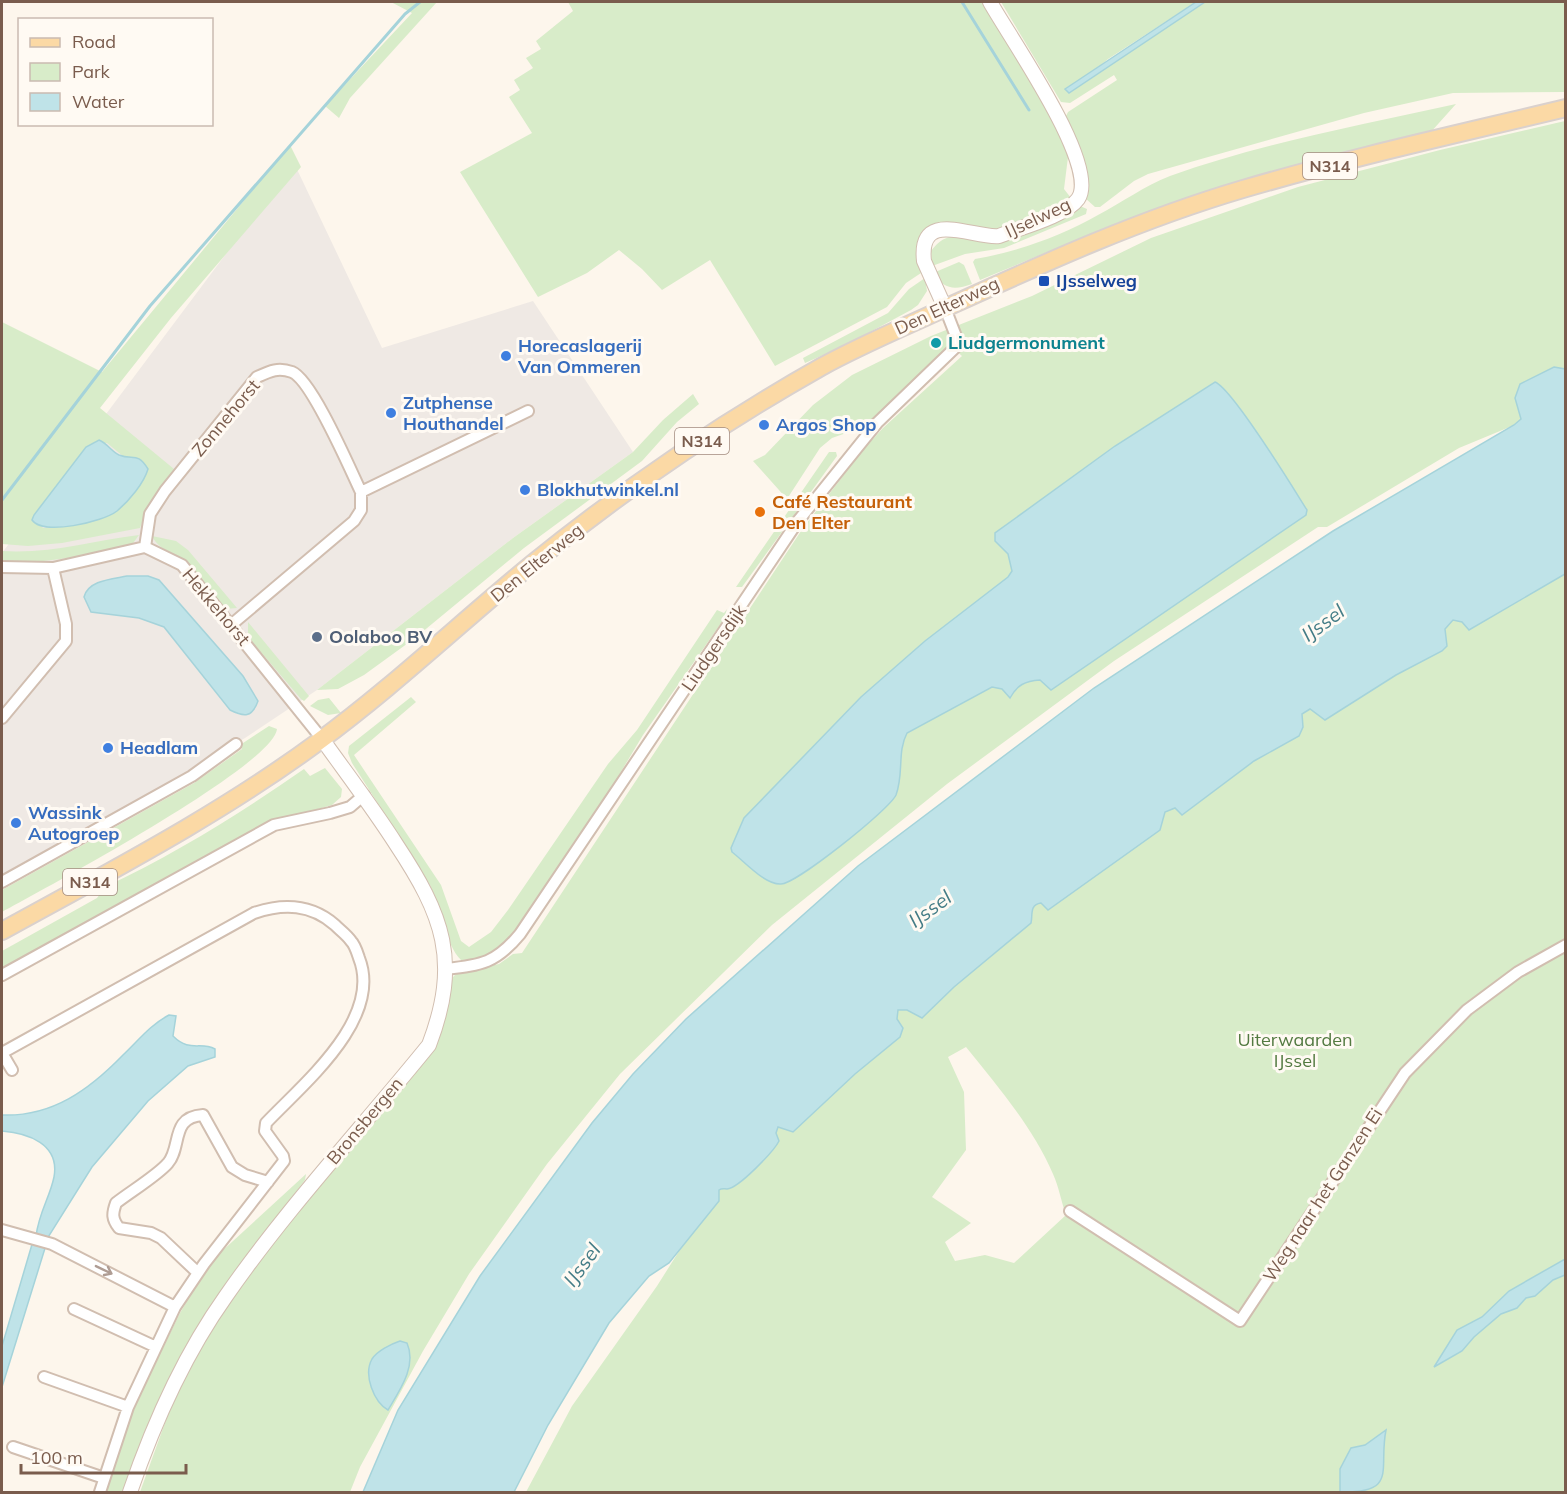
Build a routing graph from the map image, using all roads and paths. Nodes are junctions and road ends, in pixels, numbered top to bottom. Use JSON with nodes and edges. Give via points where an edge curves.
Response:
{"nodes":[{"id":1,"x":990,"y":2,"type":"edge"},
{"id":2,"x":1566,"y":108,"type":"edge"},
{"id":3,"x":945,"y":308,"type":"junction"},
{"id":4,"x":528,"y":411,"type":"dead end"},
{"id":5,"x":361,"y":492,"type":"junction"},
{"id":6,"x":145,"y":547,"type":"junction"},
{"id":7,"x":2,"y":567,"type":"edge"},
{"id":8,"x":53,"y":568,"type":"junction"},
{"id":9,"x":231,"y":625,"type":"junction"},
{"id":10,"x":2,"y":718,"type":"edge"},
{"id":11,"x":322,"y":739,"type":"junction"},
{"id":12,"x":236,"y":744,"type":"dead end"},
{"id":13,"x":364,"y":795,"type":"junction"},
{"id":14,"x":2,"y":882,"type":"edge"},
{"id":15,"x":2,"y":931,"type":"edge"},
{"id":16,"x":1566,"y":945,"type":"edge"},
{"id":17,"x":446,"y":969,"type":"junction"},
{"id":18,"x":2,"y":975,"type":"edge"},
{"id":19,"x":2,"y":1053,"type":"edge"},
{"id":20,"x":12,"y":1070,"type":"dead end"},
{"id":21,"x":268,"y":1182,"type":"junction"},
{"id":22,"x":1070,"y":1210,"type":"dead end"},
{"id":23,"x":2,"y":1230,"type":"edge"},
{"id":24,"x":198,"y":1273,"type":"junction"},
{"id":25,"x":175,"y":1307,"type":"junction"},
{"id":26,"x":74,"y":1309,"type":"dead end"},
{"id":27,"x":156,"y":1347,"type":"junction"},
{"id":28,"x":44,"y":1377,"type":"dead end"},
{"id":29,"x":128,"y":1407,"type":"junction"},
{"id":30,"x":13,"y":1447,"type":"dead end"},
{"id":31,"x":104,"y":1478,"type":"junction"},
{"id":32,"x":100,"y":1492,"type":"edge"},
{"id":33,"x":130,"y":1492,"type":"edge"}],
"edges":[{"from":1,"to":3,"type":"street","name":"IJselweg","via":[[1054,108],[1073,154],[1080,196],[1071,206],[999,236],[951,228],[933,234],[925,245],[924,261]]},
{"from":2,"to":3,"type":"main road","name":"Den Elterweg","number":"N314","via":[[1246,188],[1099,239]]},
{"from":3,"to":11,"type":"main road","name":"Den Elterweg","number":"N314","via":[[820,368],[686,451],[533,563],[410,670]]},
{"from":3,"to":17,"type":"street","name":"Liudgersdijk","via":[[959,344],[877,423],[798,521],[520,934],[506,951],[488,963]]},
{"from":4,"to":5,"type":"street"},
{"from":5,"to":6,"type":"street","name":"Zonnehorst","via":[[312,392],[294,373],[275,368],[257,377],[165,491],[150,514]]},
{"from":5,"to":9,"type":"street","via":[[361,510],[354,521]]},
{"from":6,"to":8,"type":"street"},
{"from":6,"to":9,"type":"street","name":"Hekkehorst","via":[[182,566]]},
{"from":7,"to":8,"type":"street"},
{"from":8,"to":10,"type":"street","via":[[66,641]]},
{"from":9,"to":11,"type":"street","name":"Hekkehorst"},
{"from":11,"to":13,"type":"street","name":"Bronsbergen"},
{"from":11,"to":15,"type":"main road","name":"Den Elterweg","number":"N314","via":[[179,833]]},
{"from":12,"to":14,"type":"street","via":[[192,776]]},
{"from":13,"to":17,"type":"street","name":"Bronsbergen","via":[[429,894],[442,935]]},
{"from":13,"to":18,"type":"street","via":[[350,807],[274,825]]},
{"from":16,"to":22,"type":"street","name":"Weg naar het Ganzen Ei","via":[[1518,972],[1467,1010],[1405,1073],[1240,1321]]},
{"from":17,"to":33,"type":"street","name":"Bronsbergen","via":[[429,1045],[225,1297],[162,1411]]},
{"from":19,"to":20,"type":"street"},
{"from":19,"to":21,"type":"street","via":[[254,913],[289,905],[325,916],[352,942],[363,968],[363,999],[350,1027],[310,1080],[266,1123],[265,1131],[284,1161]]},
{"from":21,"to":24,"type":"street"},
{"from":21,"to":24,"type":"street","via":[[232,1167],[203,1115],[194,1116],[184,1123],[176,1137],[169,1163],[116,1203],[113,1221],[119,1228],[160,1238]]},
{"from":23,"to":25,"type":"street","one_way":true,"via":[[52,1244]]},
{"from":24,"to":25,"type":"street"},
{"from":25,"to":27,"type":"street"},
{"from":26,"to":27,"type":"street"},
{"from":27,"to":29,"type":"street"},
{"from":28,"to":29,"type":"street"},
{"from":29,"to":31,"type":"street"},
{"from":30,"to":31,"type":"street"},
{"from":31,"to":32,"type":"street"}]}
